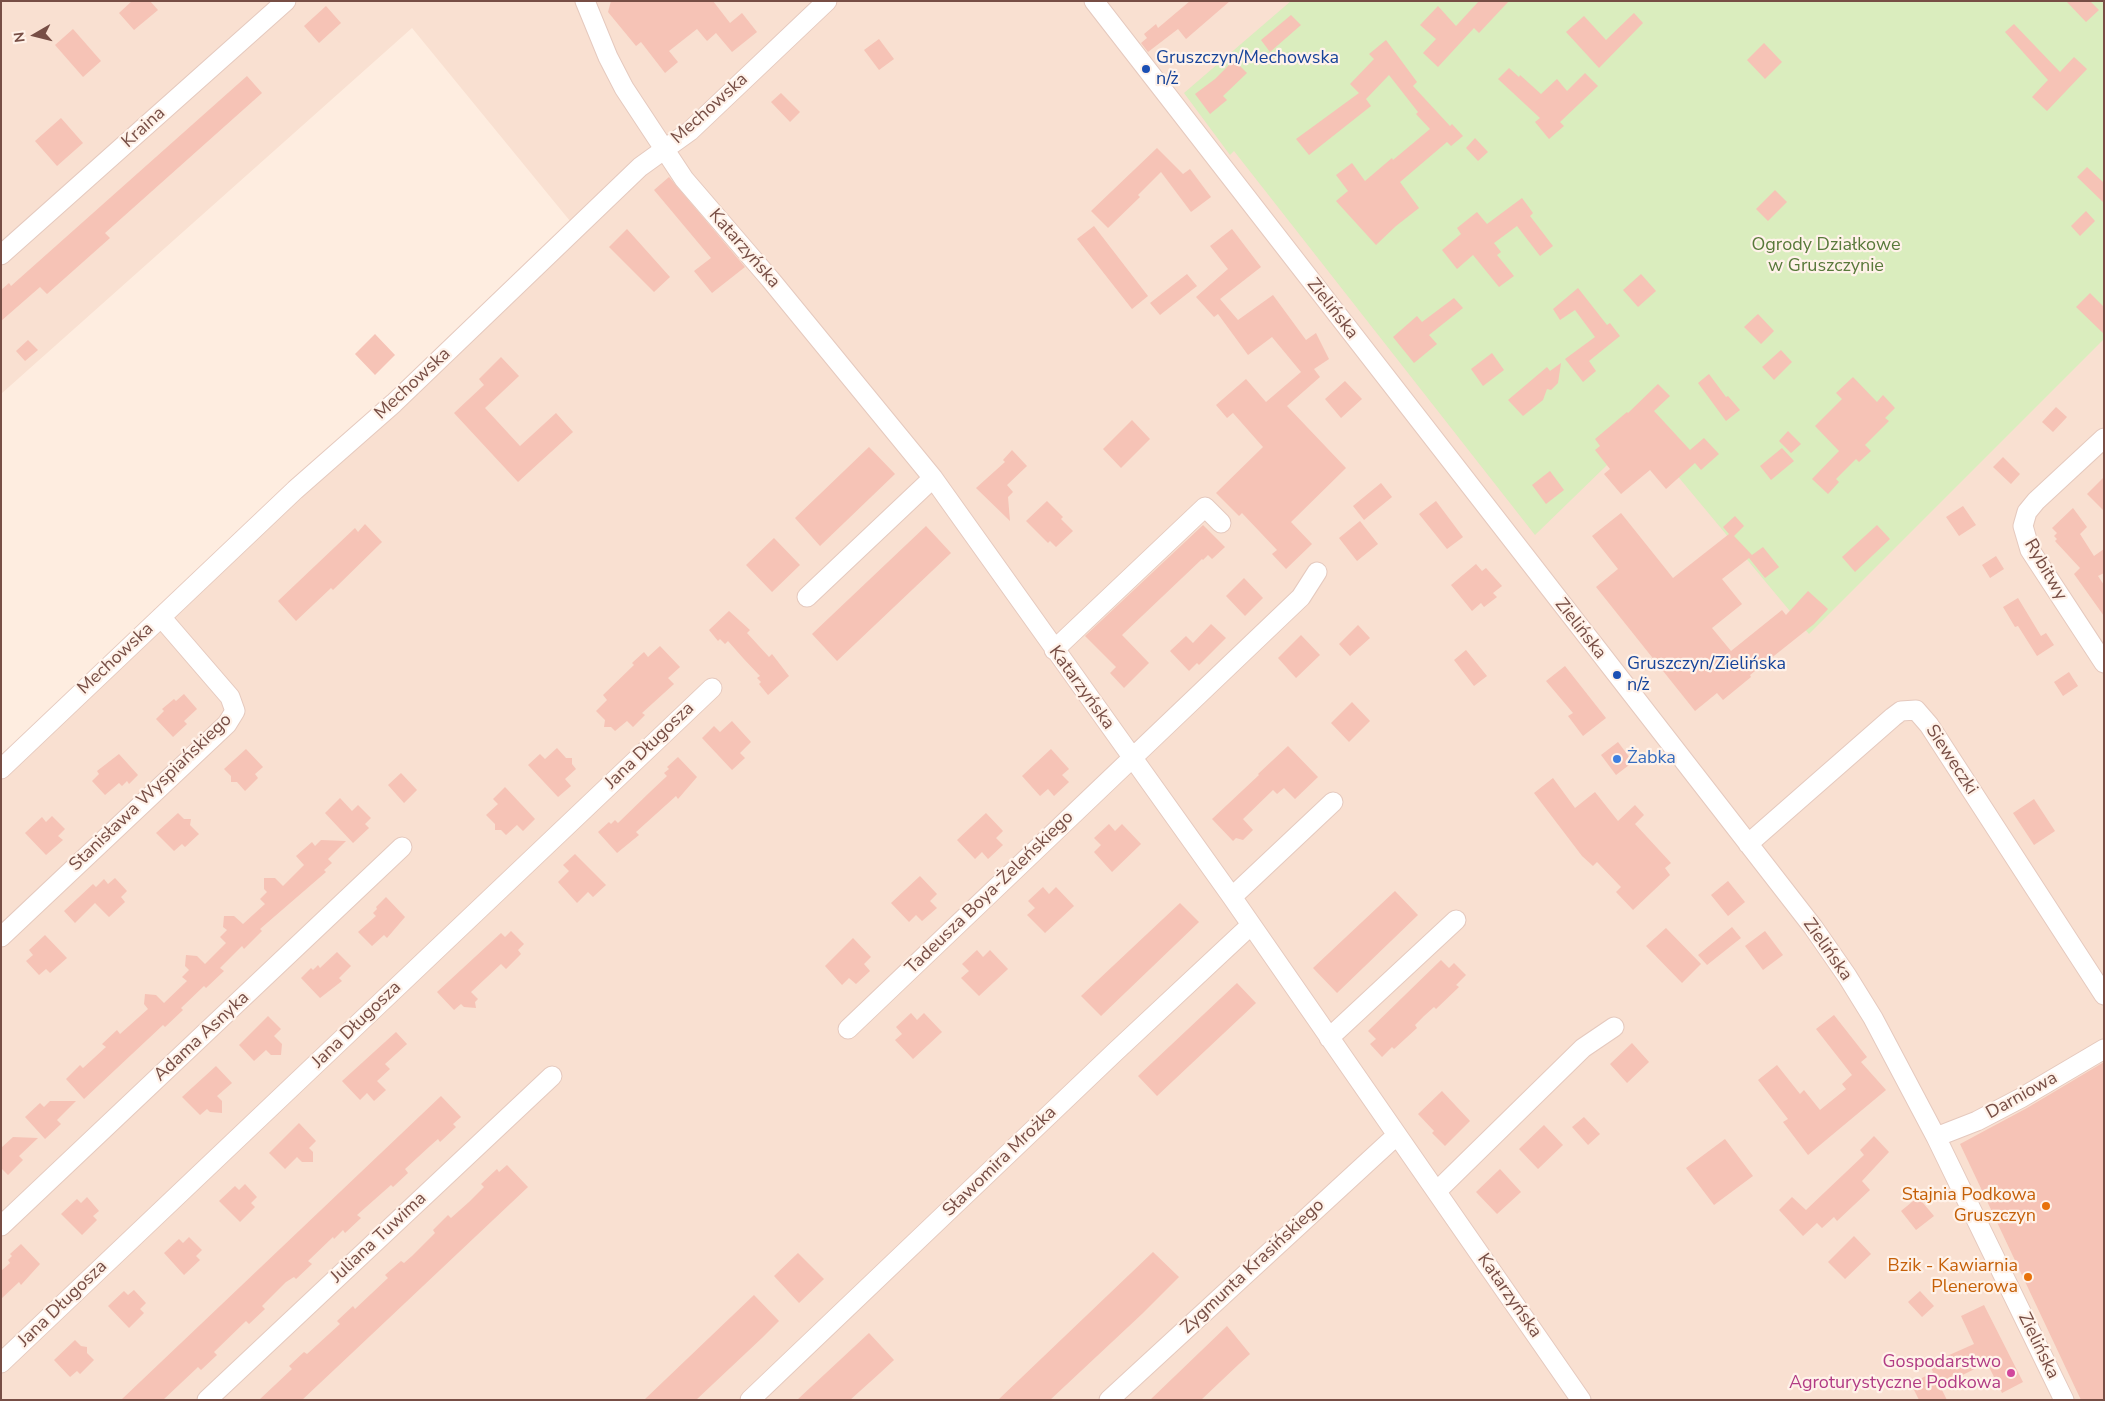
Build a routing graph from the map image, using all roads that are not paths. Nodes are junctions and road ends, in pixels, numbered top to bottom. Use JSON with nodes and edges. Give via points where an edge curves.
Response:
{"nodes":[{"id":1,"x":286,"y":1,"type":"edge"},
{"id":2,"x":586,"y":1,"type":"edge"},
{"id":3,"x":827,"y":1,"type":"edge"},
{"id":4,"x":1094,"y":1,"type":"edge"},
{"id":5,"x":664,"y":150,"type":"junction"},
{"id":6,"x":1,"y":255,"type":"edge"},
{"id":7,"x":2104,"y":438,"type":"edge"},
{"id":8,"x":933,"y":478,"type":"junction"},
{"id":9,"x":1221,"y":523,"type":"dead end"},
{"id":10,"x":1317,"y":572,"type":"dead end"},
{"id":11,"x":807,"y":598,"type":"dead end"},
{"id":12,"x":161,"y":617,"type":"junction"},
{"id":13,"x":1054,"y":650,"type":"junction"},
{"id":14,"x":2104,"y":663,"type":"edge"},
{"id":15,"x":712,"y":688,"type":"dead end"},
{"id":16,"x":1131,"y":757,"type":"junction"},
{"id":17,"x":1,"y":769,"type":"edge"},
{"id":18,"x":1333,"y":802,"type":"dead end"},
{"id":19,"x":1748,"y":844,"type":"junction"},
{"id":20,"x":402,"y":848,"type":"dead end"},
{"id":21,"x":1232,"y":897,"type":"junction"},
{"id":22,"x":1456,"y":920,"type":"dead end"},
{"id":23,"x":1251,"y":925,"type":"junction"},
{"id":24,"x":1,"y":937,"type":"edge"},
{"id":25,"x":2104,"y":995,"type":"edge"},
{"id":26,"x":1614,"y":1027,"type":"dead end"},
{"id":27,"x":848,"y":1029,"type":"dead end"},
{"id":28,"x":1330,"y":1038,"type":"junction"},
{"id":29,"x":2104,"y":1049,"type":"edge"},
{"id":30,"x":552,"y":1076,"type":"dead end"},
{"id":31,"x":1397,"y":1135,"type":"junction"},
{"id":32,"x":1936,"y":1137,"type":"junction"},
{"id":33,"x":1437,"y":1191,"type":"junction"},
{"id":34,"x":1,"y":1226,"type":"edge"},
{"id":35,"x":1,"y":1363,"type":"edge"},
{"id":36,"x":207,"y":1400,"type":"edge"},
{"id":37,"x":750,"y":1400,"type":"edge"},
{"id":38,"x":1109,"y":1400,"type":"edge"},
{"id":39,"x":1581,"y":1400,"type":"edge"},
{"id":40,"x":2064,"y":1400,"type":"edge"}],
"edges":[{"from":1,"to":6,"type":"street","name":"Kraina"},
{"from":2,"to":5,"type":"street","name":"Katarzyńska","via":[[624,88]]},
{"from":3,"to":5,"type":"street","name":"Mechowska","via":[[690,131]]},
{"from":4,"to":19,"type":"street","name":"Zielińska"},
{"from":5,"to":8,"type":"street","name":"Katarzyńska","via":[[684,179],[770,278]]},
{"from":5,"to":12,"type":"street","name":"Mechowska","via":[[640,167],[394,403],[295,490]]},
{"from":7,"to":14,"type":"street","name":"Rybitwy","via":[[2036,500],[2027,512],[2023,526],[2030,550]]},
{"from":8,"to":11,"type":"street"},
{"from":8,"to":13,"type":"street","name":"Katarzyńska"},
{"from":9,"to":13,"type":"street","via":[[1205,507]]},
{"from":10,"to":16,"type":"street","name":"Tadeusza Boya-Żeleńskiego","via":[[1301,597]]},
{"from":12,"to":17,"type":"street","name":"Mechowska"},
{"from":12,"to":24,"type":"street","name":"Stanisława Wyspiańskiego","via":[[230,697],[235,711],[227,724]]},
{"from":13,"to":16,"type":"street","name":"Katarzyńska"},
{"from":15,"to":35,"type":"street","name":"Jana Długosza"},
{"from":16,"to":21,"type":"street","name":"Katarzyńska"},
{"from":16,"to":27,"type":"street","name":"Tadeusza Boya-Żeleńskiego"},
{"from":18,"to":21,"type":"street"},
{"from":19,"to":25,"type":"street","name":"Sieweczki","via":[[1893,717],[1901,711],[1916,710],[1929,725]]},
{"from":19,"to":32,"type":"street","name":"Zielińska","via":[[1847,976]]},
{"from":20,"to":34,"type":"street","name":"Adama Asnyka"},
{"from":21,"to":23,"type":"street","name":"Katarzyńska"},
{"from":22,"to":28,"type":"street"},
{"from":23,"to":28,"type":"street","name":"Katarzyńska"},
{"from":23,"to":37,"type":"street","name":"Sławomira Mrożka"},
{"from":26,"to":33,"type":"street","via":[[1583,1048]]},
{"from":28,"to":31,"type":"street","name":"Katarzyńska"},
{"from":29,"to":32,"type":"street","name":"Darniowa","via":[[2021,1098],[1977,1121]]},
{"from":30,"to":36,"type":"street","name":"Juliana Tuwima"},
{"from":31,"to":33,"type":"street","name":"Katarzyńska"},
{"from":31,"to":38,"type":"street","name":"Zygmunta Krasińskiego"},
{"from":32,"to":40,"type":"street","name":"Zielińska"},
{"from":33,"to":39,"type":"street","name":"Katarzyńska"}]}
